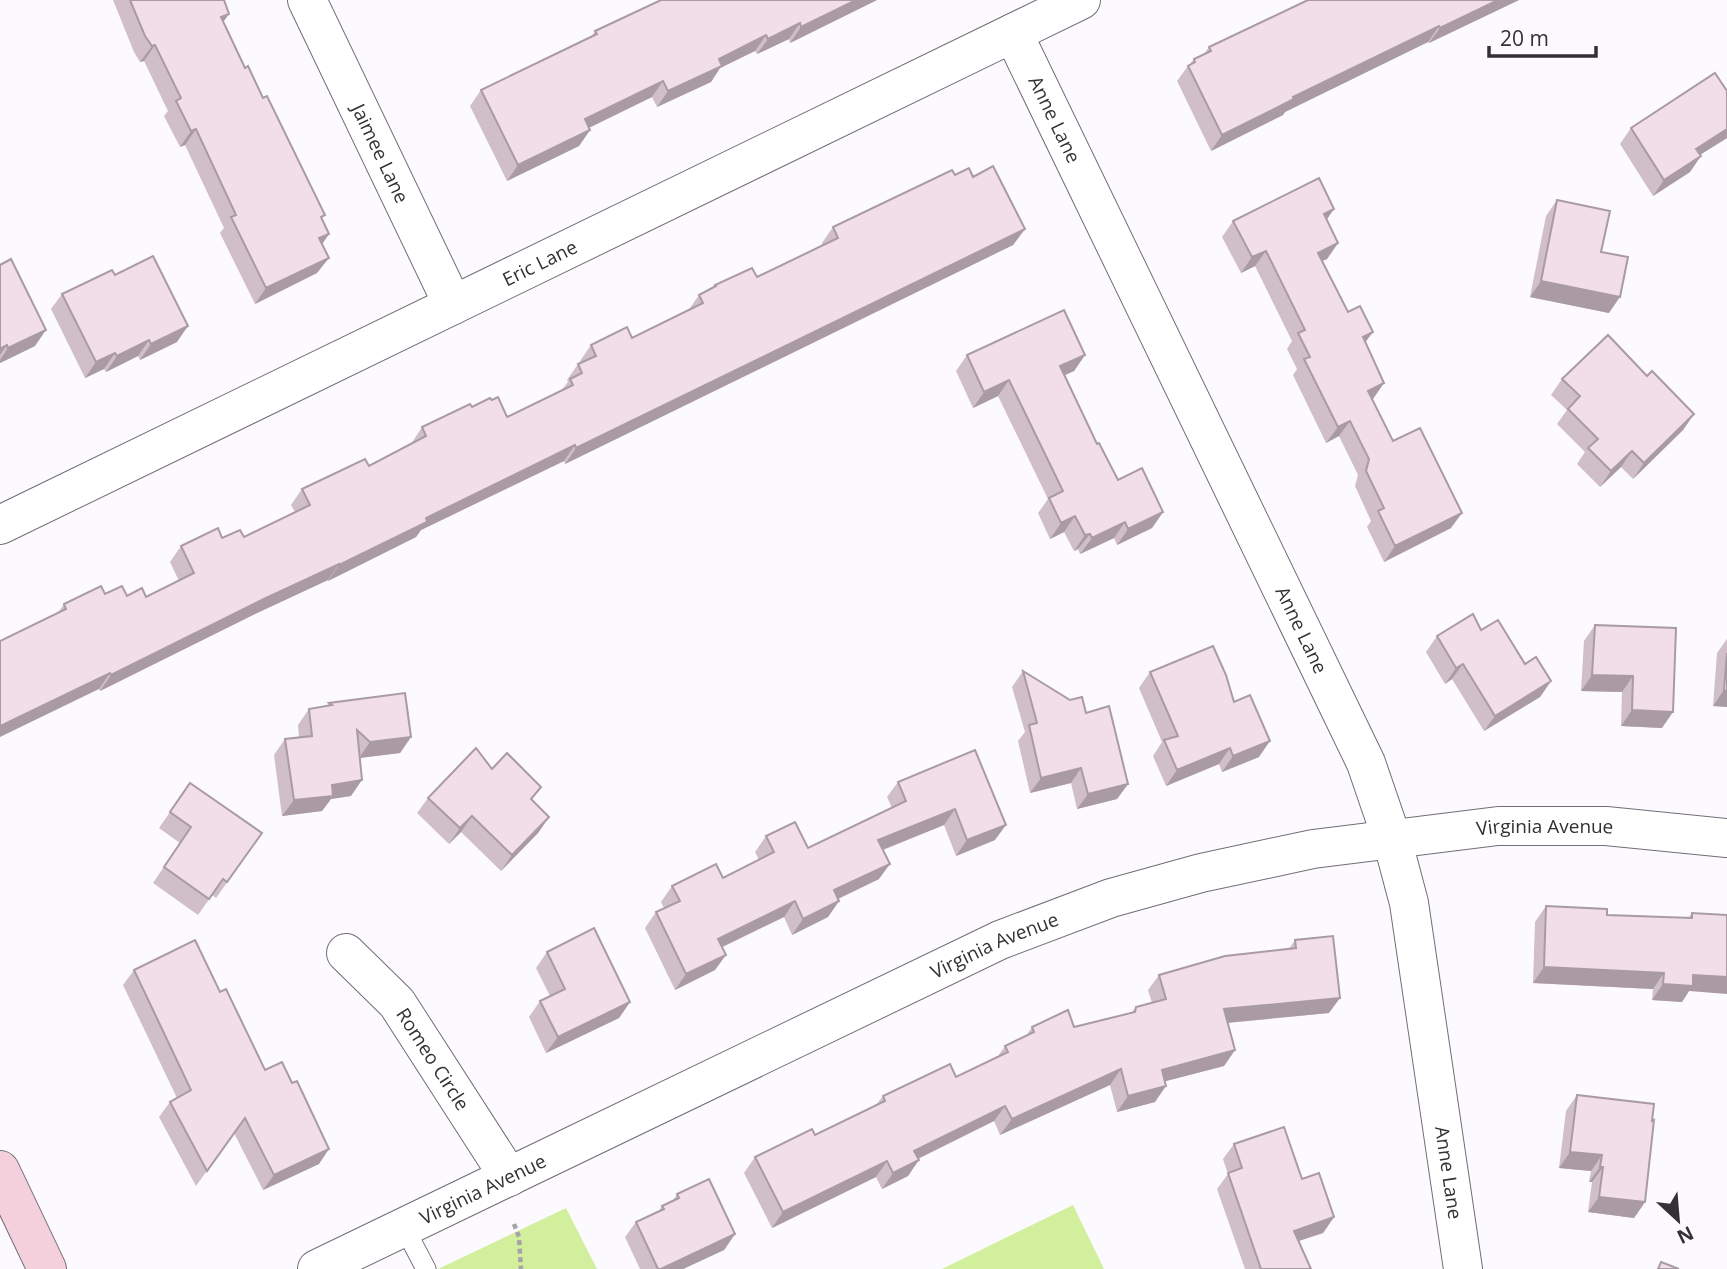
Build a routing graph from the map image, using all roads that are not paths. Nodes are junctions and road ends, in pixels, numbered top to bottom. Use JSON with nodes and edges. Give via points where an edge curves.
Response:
{"nodes":[{"id":1,"x":307,"y":0,"type":"edge"},
{"id":2,"x":1080,"y":0,"type":"edge"},
{"id":3,"x":1013,"y":33,"type":"junction"},
{"id":4,"x":453,"y":305,"type":"junction"},
{"id":5,"x":0,"y":525,"type":"edge"},
{"id":6,"x":1727,"y":838,"type":"edge"},
{"id":7,"x":1392,"y":839,"type":"junction"},
{"id":8,"x":345,"y":953,"type":"dead end"},
{"id":9,"x":0,"y":1170,"type":"edge"},
{"id":10,"x":509,"y":1177,"type":"junction"},
{"id":11,"x":404,"y":1227,"type":"junction"},
{"id":12,"x":47,"y":1269,"type":"edge"},
{"id":13,"x":317,"y":1269,"type":"edge"},
{"id":14,"x":426,"y":1269,"type":"edge"},
{"id":15,"x":1463,"y":1269,"type":"edge"}],
"edges":[{"from":1,"to":4,"type":"street","name":"Jaimee Lane"},
{"from":2,"to":3,"type":"street","name":"Eric Lane"},
{"from":3,"to":4,"type":"street","name":"Eric Lane"},
{"from":3,"to":7,"type":"street","name":"Anne Lane","via":[[1366,763]]},
{"from":4,"to":5,"type":"street","name":"Eric Lane"},
{"from":6,"to":7,"type":"street","name":"Virginia Avenue","via":[[1606,826],[1498,826]]},
{"from":7,"to":10,"type":"street","name":"Virginia Avenue","via":[[1313,849],[1201,873],[1111,898],[1000,940]]},
{"from":7,"to":15,"type":"street","name":"Anne Lane","via":[[1409,903]]},
{"from":8,"to":10,"type":"street","name":"Romeo Circle","via":[[397,1003]]},
{"from":9,"to":12,"type":"main road"},
{"from":10,"to":11,"type":"street","name":"Virginia Avenue"},
{"from":11,"to":13,"type":"street","name":"Virginia Avenue"},
{"from":11,"to":14,"type":"lane"}]}
